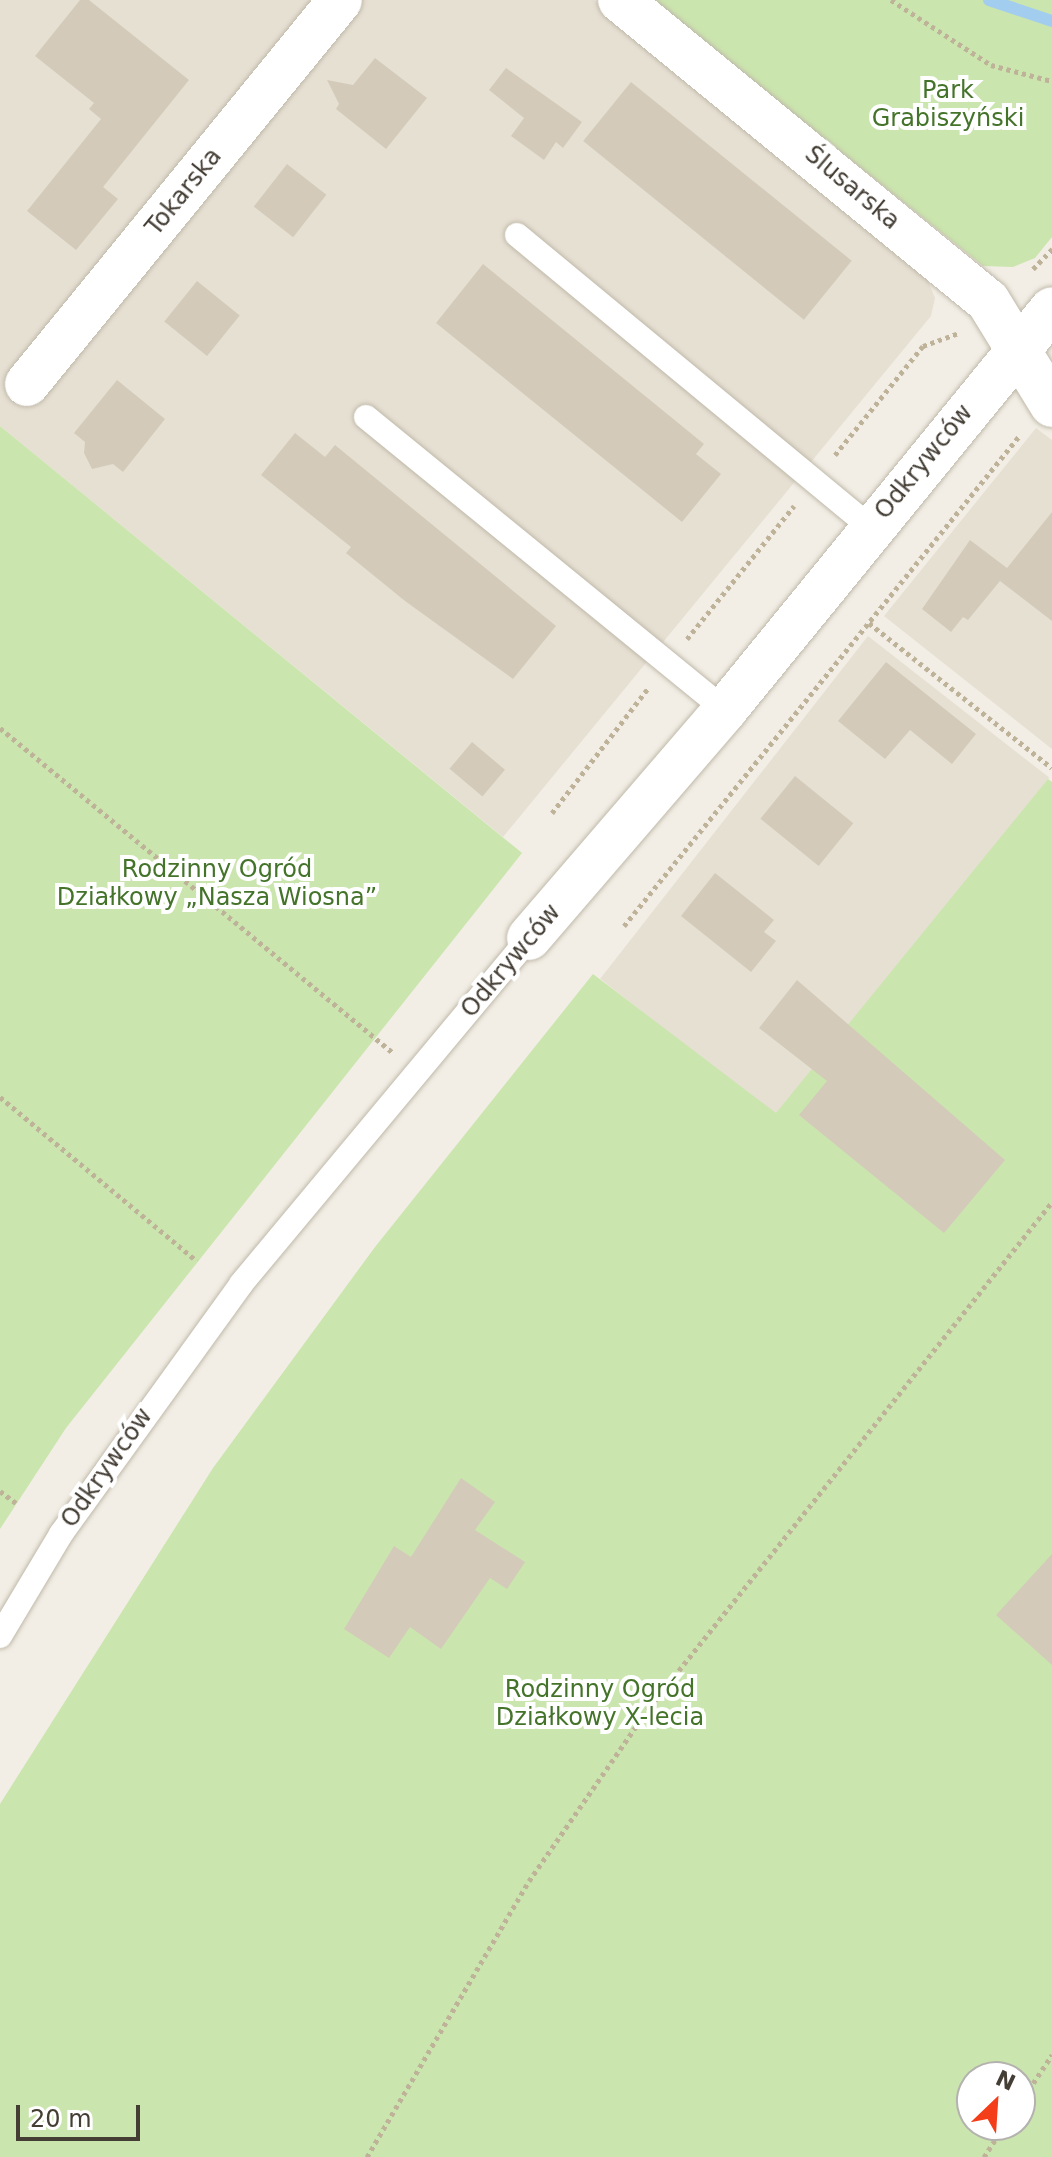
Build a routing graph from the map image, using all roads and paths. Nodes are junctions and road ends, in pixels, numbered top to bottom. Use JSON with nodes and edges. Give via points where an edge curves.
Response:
{"nodes":[{"id":1,"x":340,"y":0,"type":"edge"},
{"id":2,"x":620,"y":0,"type":"edge"},
{"id":3,"x":891,"y":0,"type":"edge"},
{"id":4,"x":1052,"y":81,"type":"edge"},
{"id":5,"x":517,"y":235,"type":"dead end"},
{"id":6,"x":1052,"y":309,"type":"edge"},
{"id":7,"x":967,"y":326,"type":"dead end"},
{"id":8,"x":1016,"y":349,"type":"junction"},
{"id":9,"x":27,"y":384,"type":"dead end"},
{"id":10,"x":366,"y":417,"type":"dead end"},
{"id":11,"x":1042,"y":418,"type":"edge"},
{"id":12,"x":831,"y":461,"type":"dead end"},
{"id":13,"x":870,"y":527,"type":"junction"},
{"id":14,"x":869,"y":623,"type":"junction"},
{"id":15,"x":725,"y":710,"type":"junction"},
{"id":16,"x":0,"y":728,"type":"edge"},
{"id":17,"x":1052,"y":768,"type":"edge"},
{"id":18,"x":624,"y":926,"type":"dead end"},
{"id":19,"x":529,"y":938,"type":"joint"},
{"id":20,"x":372,"y":1037,"type":"dead end"},
{"id":21,"x":0,"y":1097,"type":"edge"},
{"id":22,"x":1052,"y":1202,"type":"edge"},
{"id":23,"x":197,"y":1261,"type":"dead end"},
{"id":24,"x":0,"y":1491,"type":"edge"},
{"id":25,"x":16,"y":1503,"type":"dead end"},
{"id":26,"x":0,"y":1636,"type":"edge"},
{"id":27,"x":1052,"y":2055,"type":"edge"},
{"id":28,"x":1036,"y":2079,"type":"edge"},
{"id":29,"x":367,"y":2157,"type":"edge"}],
"edges":[{"from":1,"to":9,"type":"street","name":"Tokarska"},
{"from":2,"to":8,"type":"street","name":"Ślusarska","via":[[988,301]]},
{"from":3,"to":4,"type":"path","via":[[991,65]]},
{"from":5,"to":13,"type":"lane"},
{"from":6,"to":8,"type":"street","name":"Odkrywców"},
{"from":7,"to":12,"type":"path","via":[[953,337],[923,346]]},
{"from":8,"to":11,"type":"street","name":"Ślusarska"},
{"from":8,"to":13,"type":"street","name":"Odkrywców"},
{"from":10,"to":15,"type":"lane"},
{"from":11,"to":14,"type":"path","via":[[1013,441]]},
{"from":13,"to":15,"type":"street","name":"Odkrywców"},
{"from":14,"to":17,"type":"path"},
{"from":14,"to":18,"type":"path"},
{"from":15,"to":19,"type":"street","name":"Odkrywców"},
{"from":16,"to":20,"type":"path"},
{"from":19,"to":26,"type":"lane","name":"Odkrywców","via":[[241,1284],[61,1534]]},
{"from":21,"to":23,"type":"path"},
{"from":22,"to":29,"type":"path","via":[[649,1708],[529,1881]]},
{"from":24,"to":25,"type":"path"},
{"from":27,"to":28,"type":"path"}]}
